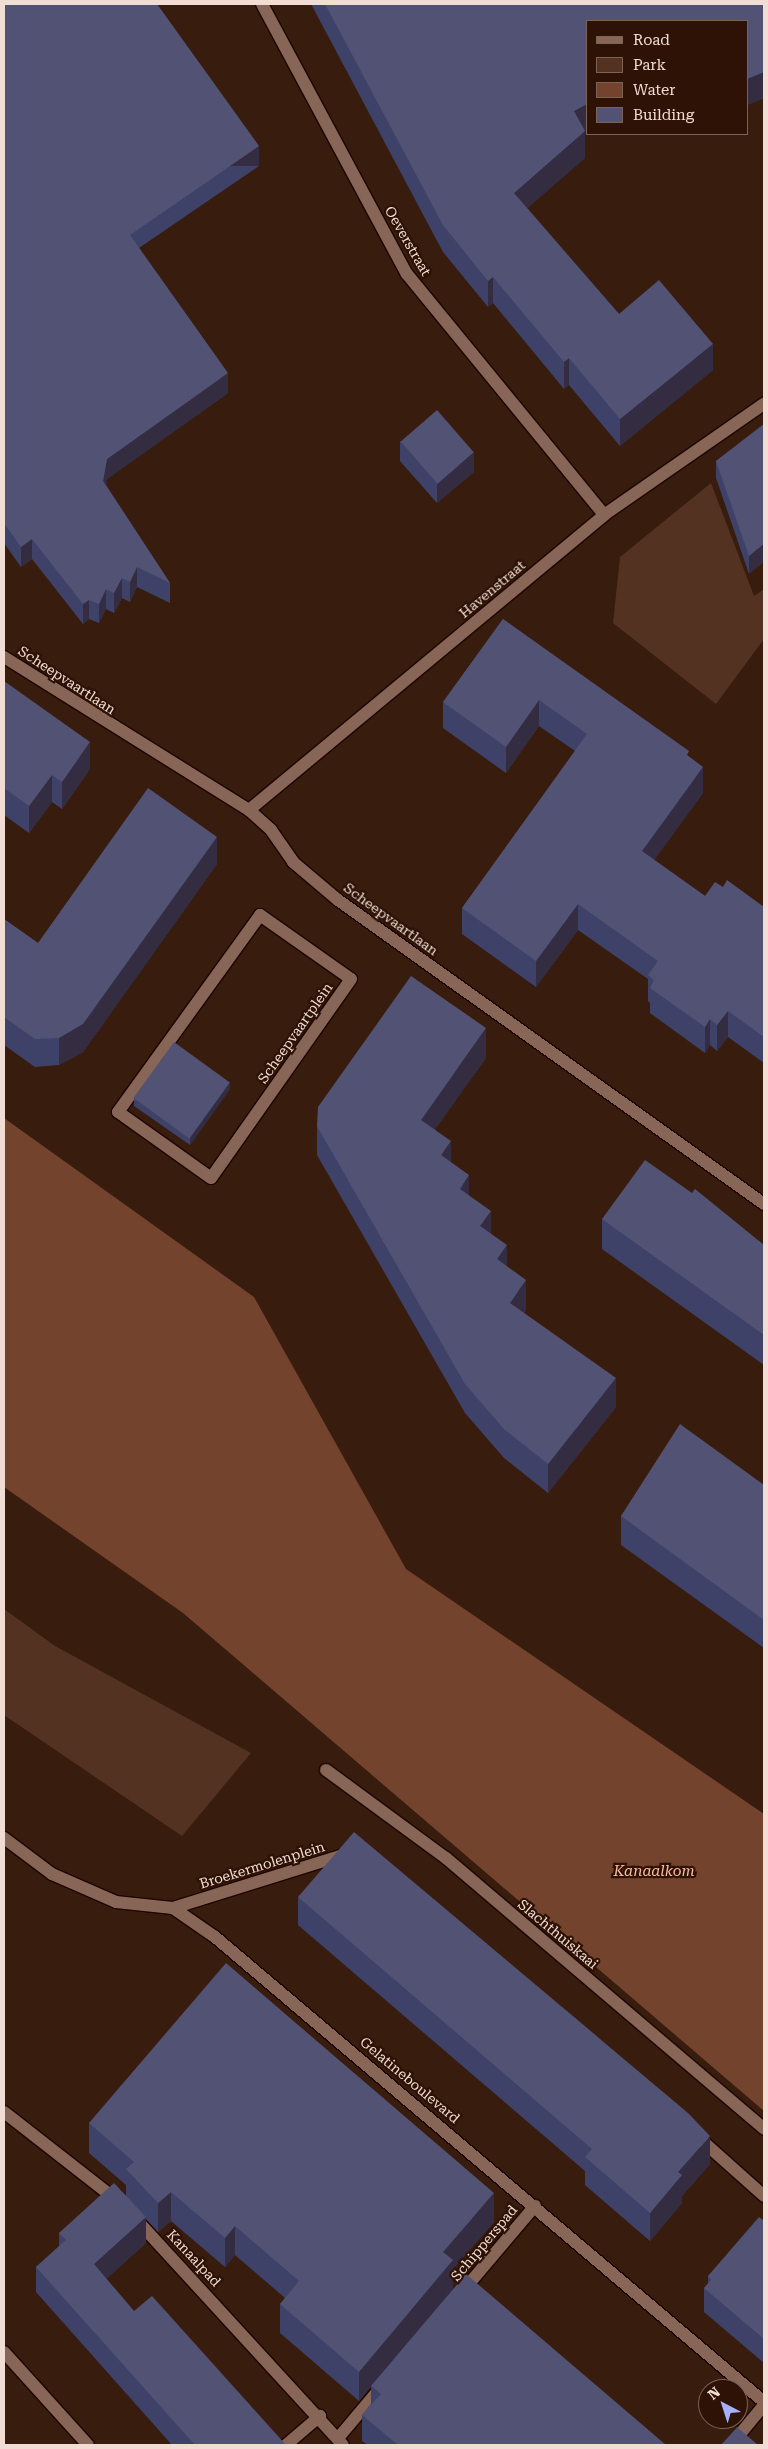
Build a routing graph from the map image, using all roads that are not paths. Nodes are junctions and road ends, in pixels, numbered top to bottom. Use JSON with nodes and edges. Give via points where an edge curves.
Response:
{"nodes":[{"id":1,"x":262,"y":4,"type":"edge"},
{"id":2,"x":764,"y":404,"type":"edge"},
{"id":3,"x":604,"y":515,"type":"junction"},
{"id":4,"x":4,"y":657,"type":"edge"},
{"id":5,"x":249,"y":810,"type":"junction"},
{"id":6,"x":118,"y":1112,"type":"joint"},
{"id":7,"x":764,"y":1204,"type":"edge"},
{"id":8,"x":326,"y":1770,"type":"dead end"},
{"id":9,"x":4,"y":1838,"type":"edge"},
{"id":10,"x":360,"y":1850,"type":"edge"},
{"id":11,"x":173,"y":1908,"type":"junction"},
{"id":12,"x":4,"y":2112,"type":"edge"},
{"id":13,"x":687,"y":2128,"type":"edge"},
{"id":14,"x":764,"y":2129,"type":"edge"},
{"id":15,"x":764,"y":2196,"type":"edge"},
{"id":16,"x":535,"y":2206,"type":"junction"},
{"id":17,"x":453,"y":2303,"type":"edge"},
{"id":18,"x":4,"y":2352,"type":"edge"},
{"id":19,"x":389,"y":2377,"type":"edge"},
{"id":20,"x":764,"y":2403,"type":"edge"},
{"id":21,"x":320,"y":2416,"type":"junction"},
{"id":22,"x":341,"y":2441,"type":"edge"},
{"id":23,"x":88,"y":2445,"type":"edge"},
{"id":24,"x":286,"y":2445,"type":"edge"},
{"id":25,"x":731,"y":2445,"type":"edge"}],
"edges":[{"from":1,"to":3,"type":"street","name":"Oeverstraat","via":[[407,274]]},
{"from":2,"to":3,"type":"street","name":"Havenstraat"},
{"from":3,"to":5,"type":"street","name":"Havenstraat"},
{"from":4,"to":5,"type":"street","name":"Scheepvaartlaan"},
{"from":5,"to":7,"type":"street","name":"Scheepvaartlaan","via":[[272,830],[294,862],[338,900]]},
{"from":6,"to":6,"type":"street","name":"Scheepvaartplein","via":[[260,915],[351,979],[212,1178]]},
{"from":8,"to":14,"type":"street","name":"Slachthuiskaai","via":[[446,1858]]},
{"from":9,"to":11,"type":"street","via":[[52,1874],[116,1902]]},
{"from":10,"to":11,"type":"street","name":"Broekermolenplein"},
{"from":11,"to":16,"type":"street","name":"Gelatineboulevard","via":[[247,1962]]},
{"from":12,"to":21,"type":"street","name":"Kanaalpad","via":[[118,2201]]},
{"from":13,"to":15,"type":"street"},
{"from":16,"to":17,"type":"street","name":"Schipperspad"},
{"from":16,"to":20,"type":"street","name":"Gelatineboulevard"},
{"from":18,"to":23,"type":"street"},
{"from":19,"to":22,"type":"street"},
{"from":20,"to":25,"type":"street"},
{"from":21,"to":22,"type":"street","name":"Kanaalpad"},
{"from":21,"to":24,"type":"street"}]}
